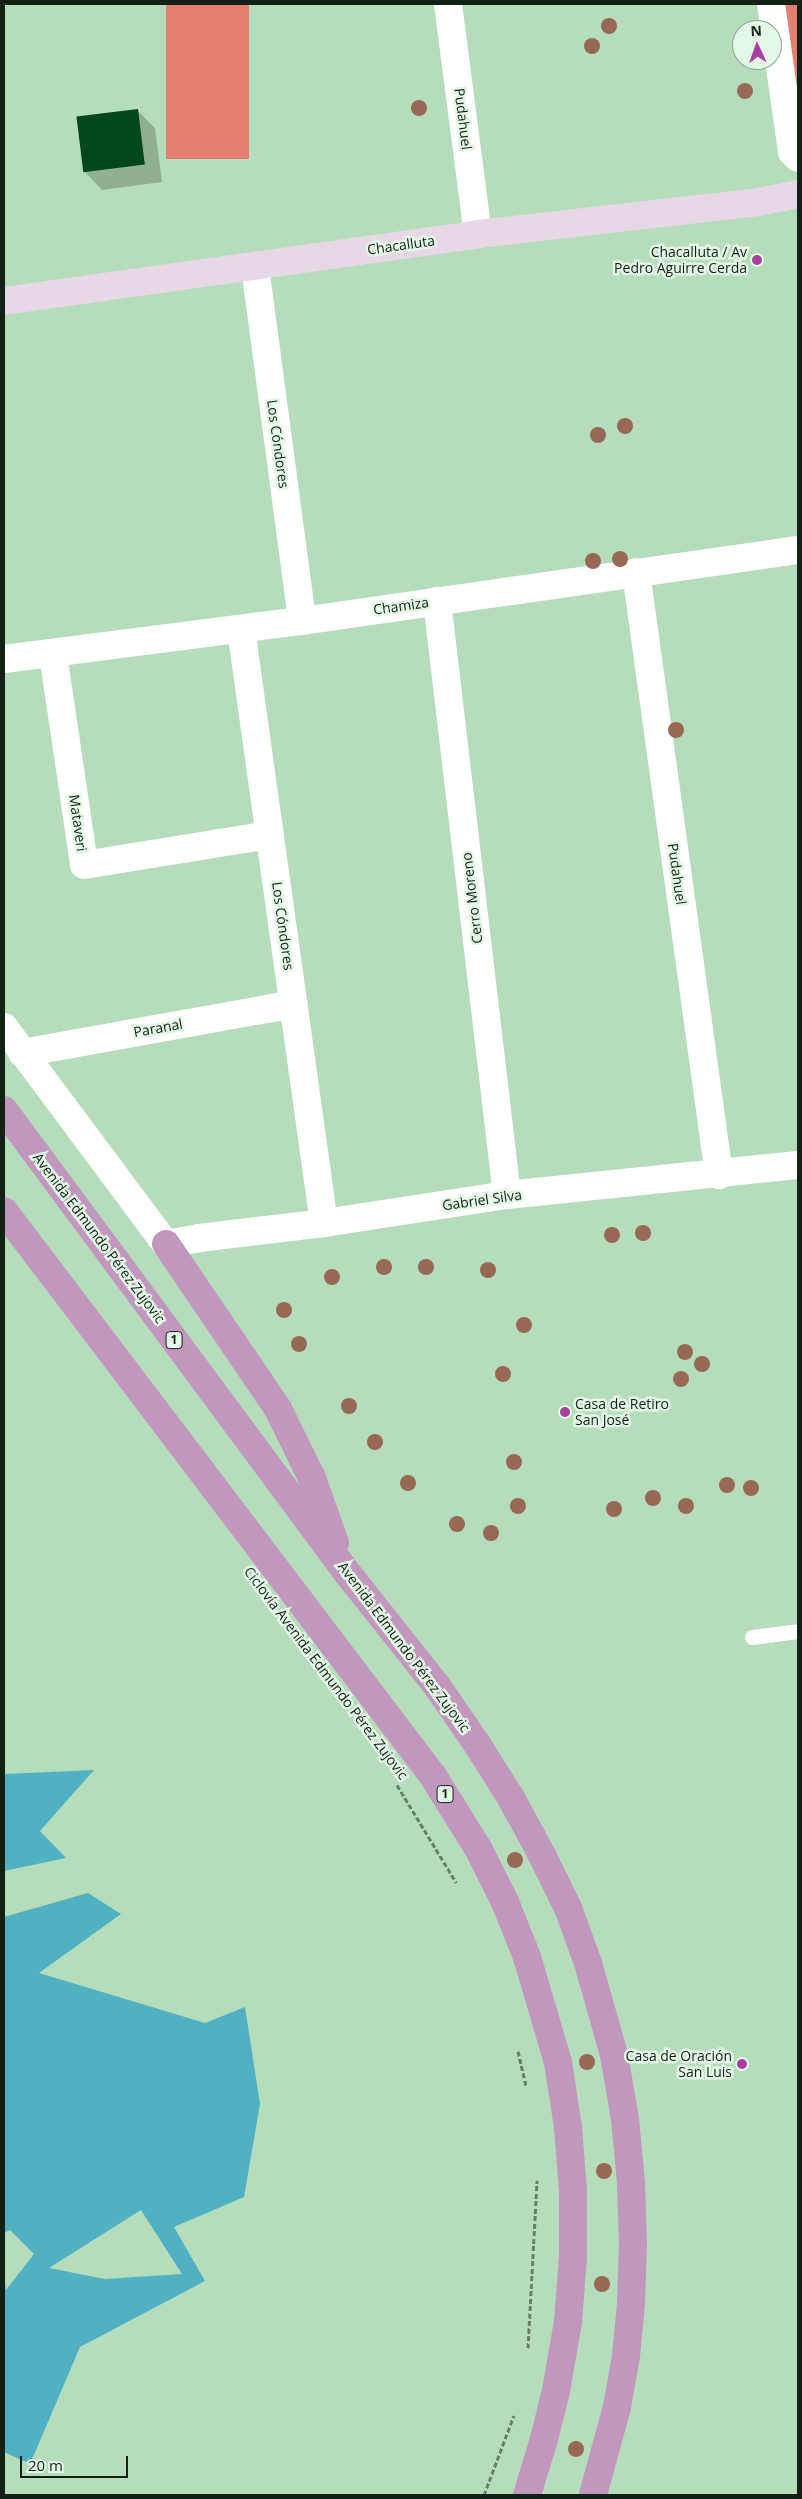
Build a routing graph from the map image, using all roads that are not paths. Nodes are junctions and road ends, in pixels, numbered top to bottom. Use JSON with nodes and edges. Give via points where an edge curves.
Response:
{"nodes":[{"id":1,"x":448,"y":4,"type":"edge"},
{"id":2,"x":771,"y":4,"type":"edge"},
{"id":3,"x":798,"y":158,"type":"edge"},
{"id":4,"x":798,"y":194,"type":"edge"},
{"id":5,"x":478,"y":234,"type":"junction"},
{"id":6,"x":255,"y":267,"type":"junction"},
{"id":7,"x":4,"y":301,"type":"edge"},
{"id":8,"x":798,"y":550,"type":"edge"},
{"id":9,"x":636,"y":572,"type":"junction"},
{"id":10,"x":437,"y":601,"type":"junction"},
{"id":11,"x":302,"y":621,"type":"junction"},
{"id":12,"x":241,"y":629,"type":"junction"},
{"id":13,"x":53,"y":654,"type":"junction"},
{"id":14,"x":4,"y":660,"type":"edge"},
{"id":15,"x":270,"y":835,"type":"junction"},
{"id":16,"x":294,"y":1004,"type":"junction"},
{"id":17,"x":4,"y":1027,"type":"edge"},
{"id":18,"x":22,"y":1053,"type":"junction"},
{"id":19,"x":4,"y":1110,"type":"edge"},
{"id":20,"x":798,"y":1165,"type":"edge"},
{"id":21,"x":719,"y":1175,"type":"junction"},
{"id":22,"x":507,"y":1196,"type":"junction"},
{"id":23,"x":4,"y":1211,"type":"edge"},
{"id":24,"x":324,"y":1223,"type":"junction"},
{"id":25,"x":166,"y":1244,"type":"junction"},
{"id":26,"x":344,"y":1570,"type":"junction"},
{"id":27,"x":798,"y":1631,"type":"edge"},
{"id":28,"x":752,"y":1637,"type":"dead end"},
{"id":29,"x":526,"y":2495,"type":"edge"},
{"id":30,"x":593,"y":2495,"type":"edge"}],
"edges":[{"from":1,"to":5,"type":"street","name":"Pudahuel"},
{"from":2,"to":3,"type":"street","via":[[792,152]]},
{"from":4,"to":5,"type":"main road","name":"Chacalluta","via":[[758,202]]},
{"from":5,"to":6,"type":"main road","name":"Chacalluta"},
{"from":6,"to":7,"type":"main road","name":"Chacalluta"},
{"from":6,"to":11,"type":"street","name":"Los Cóndores"},
{"from":8,"to":9,"type":"street","name":"Chamiza"},
{"from":9,"to":10,"type":"street","name":"Chamiza"},
{"from":9,"to":21,"type":"street","name":"Pudahuel"},
{"from":10,"to":11,"type":"street","name":"Chamiza"},
{"from":10,"to":22,"type":"street","name":"Cerro Moreno"},
{"from":11,"to":12,"type":"street","name":"Chamiza"},
{"from":12,"to":13,"type":"street","name":"Chamiza"},
{"from":12,"to":15,"type":"street","name":"Los Cóndores"},
{"from":13,"to":14,"type":"street","name":"Chamiza"},
{"from":13,"to":15,"type":"street","name":"Mataveri","via":[[84,865]]},
{"from":15,"to":16,"type":"street","name":"Los Cóndores"},
{"from":16,"to":18,"type":"street","name":"Paranal"},
{"from":16,"to":24,"type":"street","name":"Los Cóndores"},
{"from":17,"to":18,"type":"street"},
{"from":18,"to":25,"type":"street"},
{"from":19,"to":26,"type":"highway","name":"Avenida Edmundo Pérez Zujovic","number":"1"},
{"from":20,"to":21,"type":"street","name":"Gabriel Silva"},
{"from":21,"to":22,"type":"street","name":"Gabriel Silva"},
{"from":22,"to":24,"type":"street","name":"Gabriel Silva"},
{"from":23,"to":29,"type":"highway","number":"1","via":[[433,1776],[479,1850],[524,1948],[558,2062],[573,2191],[573,2257],[568,2322],[554,2401]]},
{"from":24,"to":25,"type":"street","name":"Gabriel Silva"},
{"from":25,"to":26,"type":"highway","via":[[278,1410],[312,1478]]},
{"from":26,"to":30,"type":"highway","name":"Avenida Edmundo Pérez Zujovic","number":"1","via":[[437,1686],[511,1798],[568,1908],[602,2008],[625,2119],[633,2243],[626,2356],[617,2408]]},
{"from":27,"to":28,"type":"lane"}]}
